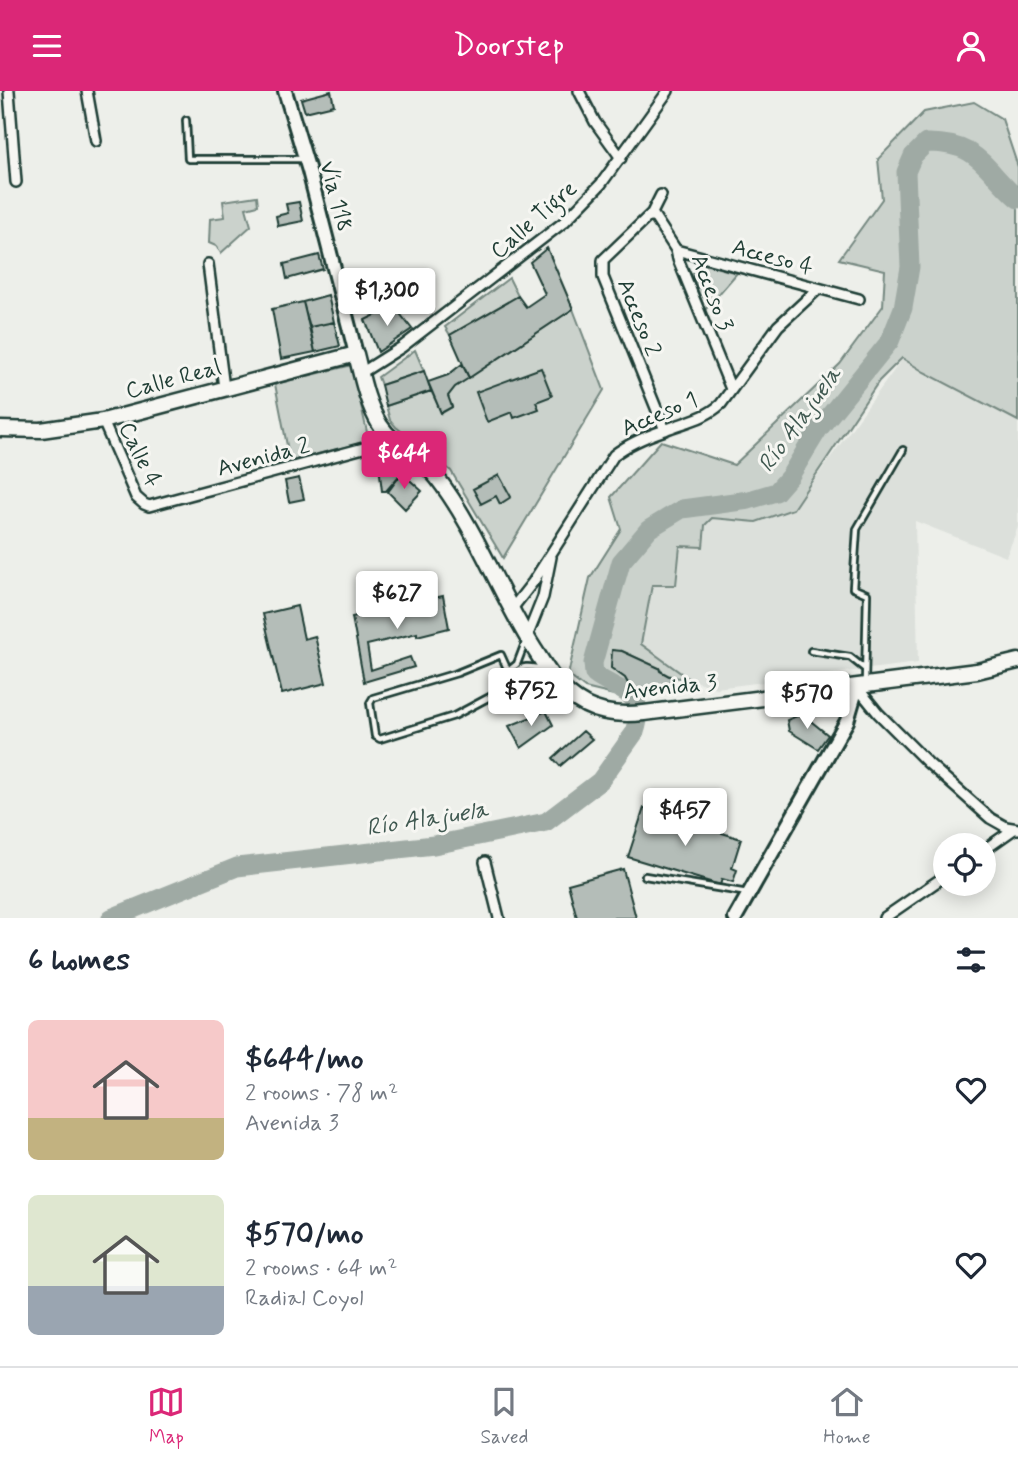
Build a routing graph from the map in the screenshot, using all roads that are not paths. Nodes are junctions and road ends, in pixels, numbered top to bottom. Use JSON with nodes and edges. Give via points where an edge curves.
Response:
{"nodes":[{"id":1,"x":4,"y":91,"type":"edge"},
{"id":2,"x":87,"y":91,"type":"edge"},
{"id":3,"x":285,"y":91,"type":"edge"},
{"id":4,"x":579,"y":91,"type":"edge"},
{"id":5,"x":668,"y":91,"type":"edge"},
{"id":6,"x":186,"y":120,"type":"dead end"},
{"id":7,"x":96,"y":141,"type":"dead end"},
{"id":8,"x":621,"y":158,"type":"junction"},
{"id":9,"x":306,"y":159,"type":"junction"},
{"id":10,"x":16,"y":182,"type":"dead end"},
{"id":11,"x":661,"y":195,"type":"dead end"},
{"id":12,"x":652,"y":213,"type":"junction"},
{"id":13,"x":676,"y":250,"type":"junction"},
{"id":14,"x":208,"y":264,"type":"dead end"},
{"id":15,"x":818,"y":289,"type":"junction"},
{"id":16,"x":859,"y":299,"type":"dead end"},
{"id":17,"x":356,"y":354,"type":"junction"},
{"id":18,"x":361,"y":373,"type":"junction"},
{"id":19,"x":224,"y":388,"type":"junction"},
{"id":20,"x":731,"y":389,"type":"junction"},
{"id":21,"x":103,"y":421,"type":"junction"},
{"id":22,"x":0,"y":429,"type":"edge"},
{"id":23,"x":665,"y":430,"type":"junction"},
{"id":24,"x":393,"y":440,"type":"junction"},
{"id":25,"x":903,"y":450,"type":"dead end"},
{"id":26,"x":144,"y":504,"type":"joint"},
{"id":27,"x":553,"y":549,"type":"junction"},
{"id":28,"x":512,"y":610,"type":"junction"},
{"id":29,"x":527,"y":637,"type":"junction"},
{"id":30,"x":811,"y":651,"type":"dead end"},
{"id":31,"x":1018,"y":661,"type":"edge"},
{"id":32,"x":865,"y":669,"type":"junction"},
{"id":33,"x":508,"y":671,"type":"junction"},
{"id":34,"x":549,"y":672,"type":"junction"},
{"id":35,"x":511,"y":677,"type":"junction"},
{"id":36,"x":861,"y":686,"type":"junction"},
{"id":37,"x":1016,"y":829,"type":"edge"},
{"id":38,"x":996,"y":842,"type":"edge"},
{"id":39,"x":485,"y":862,"type":"dead end"},
{"id":40,"x":645,"y":876,"type":"dead end"},
{"id":41,"x":933,"y":884,"type":"edge"},
{"id":42,"x":748,"y":893,"type":"junction"},
{"id":43,"x":499,"y":918,"type":"edge"},
{"id":44,"x":735,"y":918,"type":"edge"},
{"id":45,"x":884,"y":918,"type":"edge"}],
"edges":[{"from":1,"to":10,"type":"street"},
{"from":2,"to":7,"type":"street"},
{"from":3,"to":9,"type":"main road","name":"Vía 118"},
{"from":4,"to":8,"type":"street"},
{"from":5,"to":8,"type":"street","name":"Calle Tigre"},
{"from":6,"to":9,"type":"lane","via":[[188,159]]},
{"from":8,"to":18,"type":"street","name":"Calle Tigre","via":[[564,222],[402,347]]},
{"from":9,"to":17,"type":"main road","name":"Vía 118"},
{"from":11,"to":12,"type":"street","name":"Acceso 2"},
{"from":12,"to":13,"type":"street","name":"Acceso 3"},
{"from":12,"to":23,"type":"street","name":"Acceso 2","via":[[608,254],[601,268]]},
{"from":13,"to":15,"type":"street","name":"Acceso 4"},
{"from":13,"to":20,"type":"street","name":"Acceso 3"},
{"from":14,"to":19,"type":"street"},
{"from":15,"to":16,"type":"street","name":"Acceso 4"},
{"from":15,"to":20,"type":"street","name":"Acceso 1","via":[[778,326]]},
{"from":17,"to":18,"type":"main road","name":"Avenida 3"},
{"from":17,"to":19,"type":"main road","name":"Calle Real"},
{"from":18,"to":24,"type":"main road","name":"Avenida 3","via":[[374,414]]},
{"from":19,"to":21,"type":"main road","name":"Calle Real"},
{"from":20,"to":23,"type":"street","name":"Acceso 1","via":[[713,412]]},
{"from":21,"to":22,"type":"main road","name":"Calle Real","via":[[41,431]]},
{"from":21,"to":26,"type":"street","name":"Calle 4","via":[[136,496]]},
{"from":23,"to":27,"type":"street","name":"Acceso 1","via":[[614,455]]},
{"from":24,"to":26,"type":"street","name":"Avenida 2","via":[[155,505]]},
{"from":24,"to":28,"type":"main road","name":"Avenida 3","via":[[439,480]]},
{"from":25,"to":32,"type":"lane","via":[[856,529],[853,589],[867,594]]},
{"from":27,"to":28,"type":"street","name":"Acceso 1"},
{"from":27,"to":29,"type":"street","name":"Acceso 1","via":[[543,597]]},
{"from":28,"to":29,"type":"main road","name":"Avenida 3"},
{"from":29,"to":33,"type":"lane","via":[[517,664]]},
{"from":29,"to":34,"type":"main road","name":"Avenida 3"},
{"from":30,"to":32,"type":"lane","via":[[850,657]]},
{"from":31,"to":36,"type":"main road","name":"Avenida 3"},
{"from":32,"to":36,"type":"lane"},
{"from":33,"to":35,"type":"lane"},
{"from":33,"to":35,"type":"lane","via":[[501,655],[373,698],[375,736],[380,739],[454,716],[514,684]]},
{"from":34,"to":35,"type":"lane","via":[[523,667]]},
{"from":34,"to":36,"type":"main road","name":"Avenida 3","via":[[589,708],[628,715]]},
{"from":36,"to":37,"type":"street","via":[[878,713],[979,809]]},
{"from":36,"to":42,"type":"main road","via":[[847,721]]},
{"from":37,"to":38,"type":"street"},
{"from":39,"to":43,"type":"street"},
{"from":40,"to":42,"type":"lane"},
{"from":41,"to":45,"type":"street"},
{"from":42,"to":44,"type":"main road"}]}
